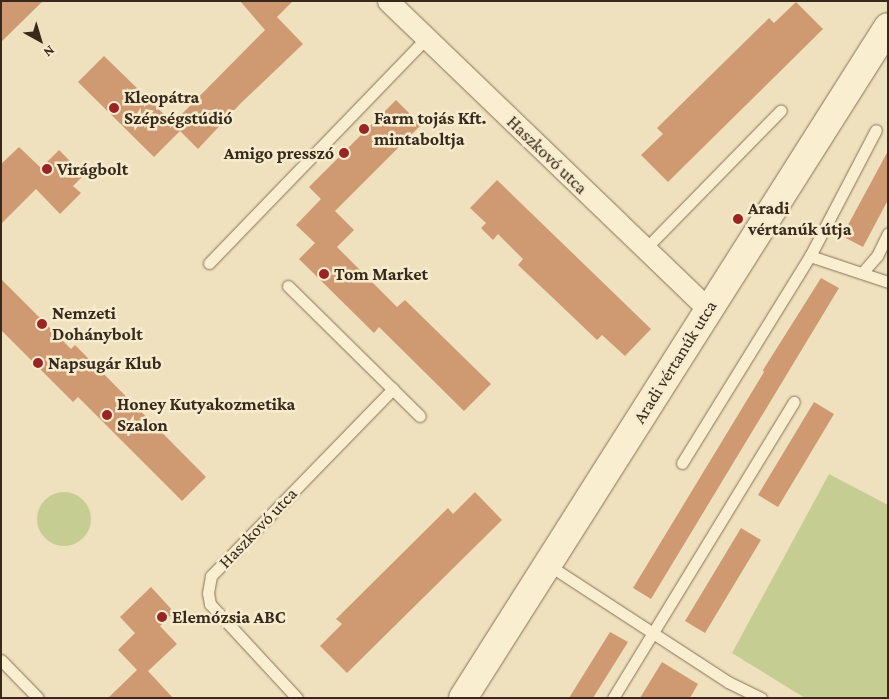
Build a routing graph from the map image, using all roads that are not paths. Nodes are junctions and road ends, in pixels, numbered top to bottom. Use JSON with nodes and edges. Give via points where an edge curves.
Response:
{"nodes":[{"id":1,"x":388,"y":1,"type":"edge"},
{"id":2,"x":888,"y":27,"type":"edge"},
{"id":3,"x":425,"y":39,"type":"junction"},
{"id":4,"x":781,"y":110,"type":"dead end"},
{"id":5,"x":876,"y":130,"type":"dead end"},
{"id":6,"x":888,"y":233,"type":"edge"},
{"id":7,"x":645,"y":249,"type":"junction"},
{"id":8,"x":810,"y":256,"type":"junction"},
{"id":9,"x":209,"y":263,"type":"dead end"},
{"id":10,"x":862,"y":274,"type":"junction"},
{"id":11,"x":888,"y":282,"type":"edge"},
{"id":12,"x":288,"y":286,"type":"dead end"},
{"id":13,"x":708,"y":309,"type":"junction"},
{"id":14,"x":393,"y":389,"type":"junction"},
{"id":15,"x":794,"y":402,"type":"dead end"},
{"id":16,"x":420,"y":416,"type":"dead end"},
{"id":17,"x":682,"y":463,"type":"dead end"},
{"id":18,"x":547,"y":564,"type":"junction"},
{"id":19,"x":653,"y":633,"type":"junction"},
{"id":20,"x":1,"y":660,"type":"edge"},
{"id":21,"x":38,"y":698,"type":"edge"},
{"id":22,"x":297,"y":698,"type":"edge"},
{"id":23,"x":463,"y":698,"type":"edge"},
{"id":24,"x":613,"y":698,"type":"edge"},
{"id":25,"x":761,"y":698,"type":"edge"}],
"edges":[{"from":1,"to":3,"type":"street","name":"Haszkovó utca"},
{"from":2,"to":13,"type":"street","name":"Aradi vértanúk utca"},
{"from":3,"to":7,"type":"street","name":"Haszkovó utca"},
{"from":3,"to":9,"type":"lane"},
{"from":4,"to":7,"type":"lane"},
{"from":5,"to":8,"type":"lane"},
{"from":6,"to":10,"type":"lane","via":[[877,256]]},
{"from":7,"to":13,"type":"street","name":"Haszkovó utca"},
{"from":8,"to":10,"type":"lane"},
{"from":8,"to":17,"type":"lane"},
{"from":10,"to":11,"type":"lane"},
{"from":12,"to":14,"type":"lane"},
{"from":13,"to":18,"type":"street","name":"Aradi vértanúk utca"},
{"from":14,"to":16,"type":"lane"},
{"from":14,"to":22,"type":"lane","name":"Haszkovó utca","via":[[211,576],[210,604]]},
{"from":15,"to":19,"type":"lane"},
{"from":18,"to":19,"type":"lane"},
{"from":18,"to":23,"type":"street","name":"Aradi vértanúk utca"},
{"from":19,"to":24,"type":"lane"},
{"from":19,"to":25,"type":"lane","via":[[728,682]]},
{"from":20,"to":21,"type":"lane"}]}
